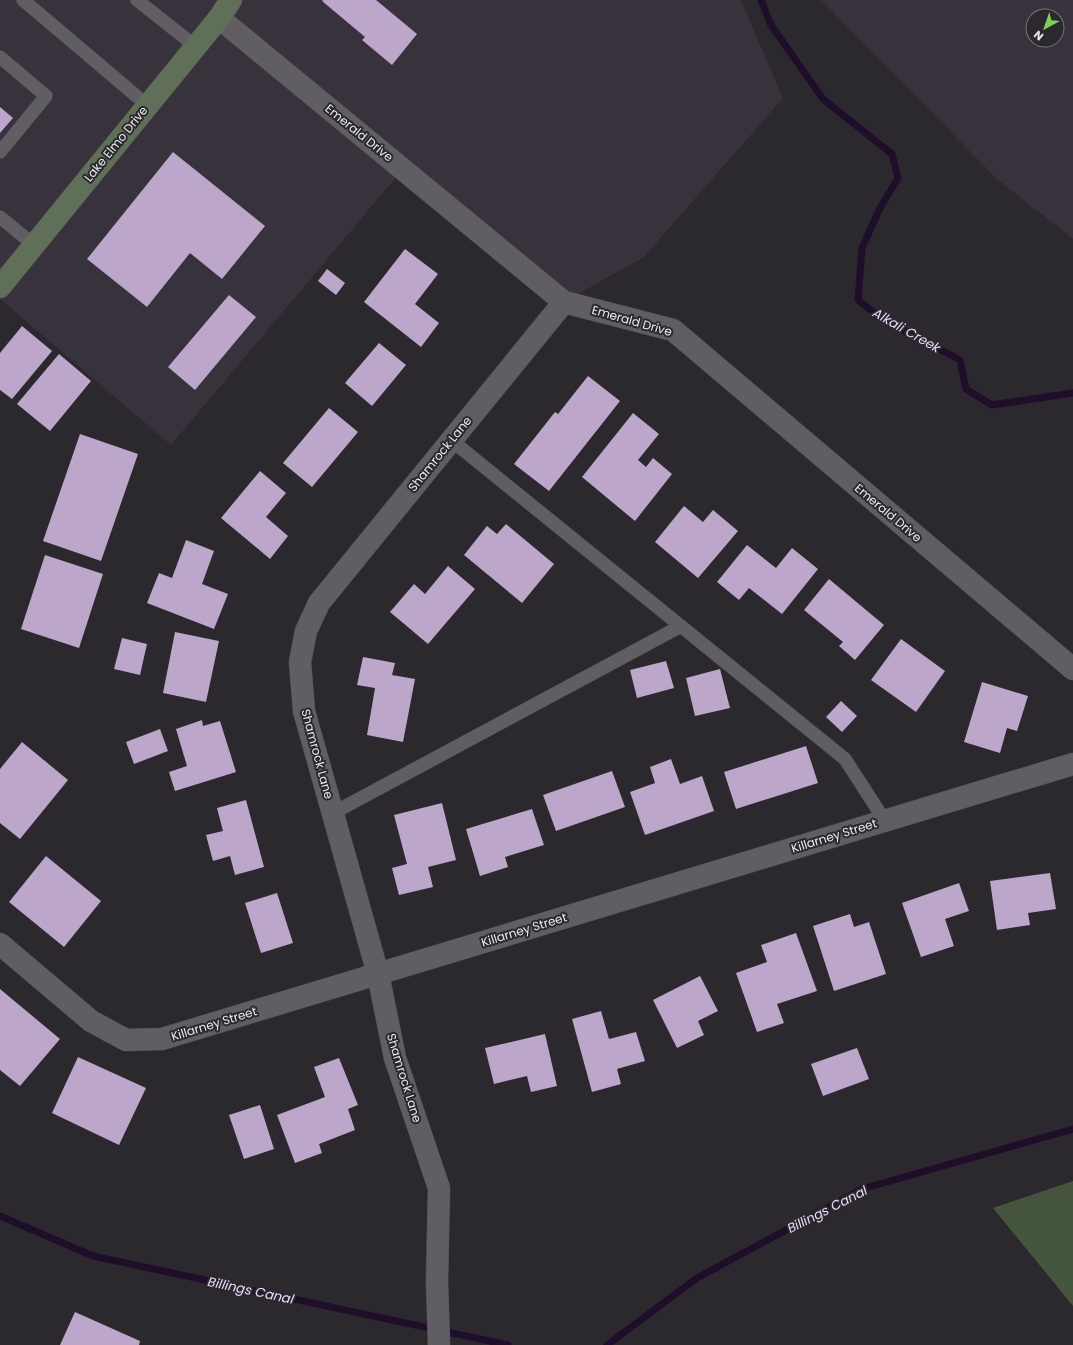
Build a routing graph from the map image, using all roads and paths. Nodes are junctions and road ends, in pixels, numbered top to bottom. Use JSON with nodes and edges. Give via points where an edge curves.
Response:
{"nodes":[{"id":1,"x":22,"y":0,"type":"edge"},
{"id":2,"x":137,"y":0,"type":"edge"},
{"id":3,"x":231,"y":0,"type":"edge"},
{"id":4,"x":219,"y":18,"type":"junction"},
{"id":5,"x":195,"y":46,"type":"junction"},
{"id":6,"x":2,"y":64,"type":"edge"},
{"id":7,"x":147,"y":105,"type":"junction"},
{"id":8,"x":0,"y":152,"type":"edge"},
{"id":9,"x":0,"y":217,"type":"edge"},
{"id":10,"x":34,"y":245,"type":"junction"},
{"id":11,"x":0,"y":287,"type":"edge"},
{"id":12,"x":564,"y":302,"type":"junction"},
{"id":13,"x":451,"y":440,"type":"junction"},
{"id":14,"x":681,"y":626,"type":"junction"},
{"id":15,"x":1073,"y":669,"type":"edge"},
{"id":16,"x":1073,"y":764,"type":"edge"},
{"id":17,"x":332,"y":813,"type":"junction"},
{"id":18,"x":885,"y":821,"type":"junction"},
{"id":19,"x":0,"y":944,"type":"edge"},
{"id":20,"x":378,"y":974,"type":"junction"},
{"id":21,"x":439,"y":1345,"type":"edge"}],
"edges":[{"from":1,"to":7,"type":"lane"},
{"from":2,"to":5,"type":"lane"},
{"from":3,"to":4,"type":"main road","name":"Lake Elmo Drive"},
{"from":4,"to":5,"type":"main road","name":"Lake Elmo Drive"},
{"from":4,"to":12,"type":"street","name":"Emerald Drive"},
{"from":5,"to":7,"type":"main road","name":"Lake Elmo Drive"},
{"from":6,"to":8,"type":"lane","via":[[46,96]]},
{"from":7,"to":10,"type":"main road","name":"Lake Elmo Drive"},
{"from":9,"to":10,"type":"lane"},
{"from":10,"to":11,"type":"main road","name":"Lake Elmo Drive"},
{"from":12,"to":13,"type":"street","name":"Shamrock Lane"},
{"from":12,"to":15,"type":"street","name":"Emerald Drive","via":[[673,330]]},
{"from":13,"to":14,"type":"lane"},
{"from":13,"to":17,"type":"street","name":"Shamrock Lane","via":[[319,603],[306,631],[300,662],[304,711]]},
{"from":14,"to":17,"type":"lane"},
{"from":14,"to":18,"type":"lane","via":[[845,759]]},
{"from":16,"to":18,"type":"street","name":"Killarney Street"},
{"from":17,"to":20,"type":"street","name":"Shamrock Lane"},
{"from":18,"to":20,"type":"street","name":"Killarney Street"},
{"from":19,"to":20,"type":"street","name":"Killarney Street","via":[[91,1021],[126,1040],[162,1040]]},
{"from":20,"to":21,"type":"street","name":"Shamrock Lane","via":[[396,1058],[439,1188]]}]}
